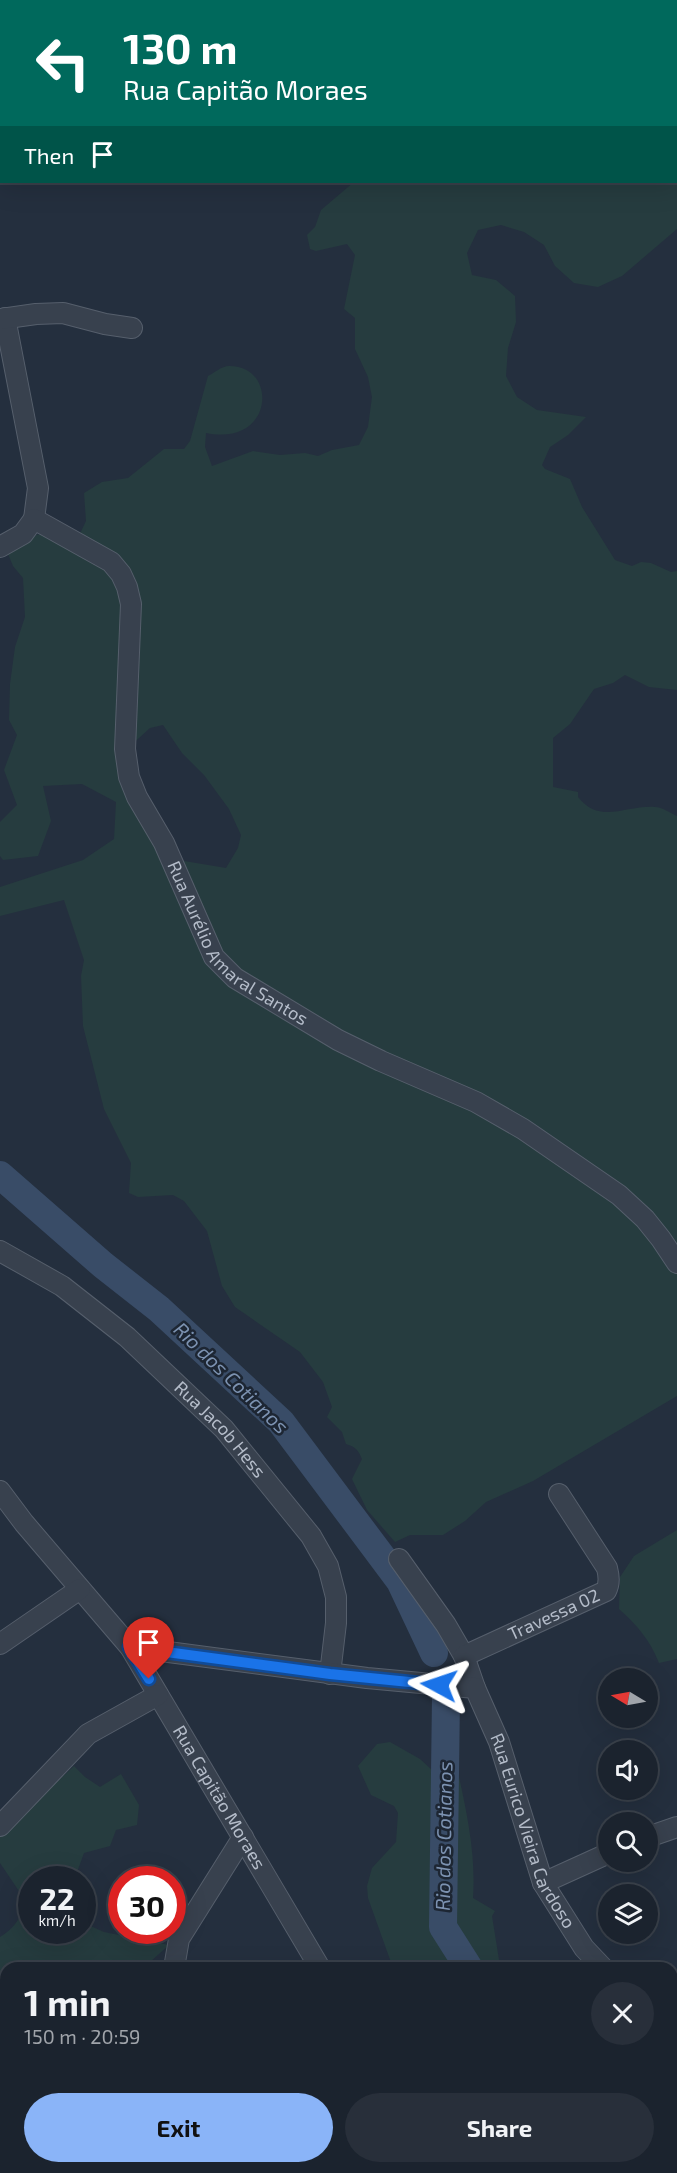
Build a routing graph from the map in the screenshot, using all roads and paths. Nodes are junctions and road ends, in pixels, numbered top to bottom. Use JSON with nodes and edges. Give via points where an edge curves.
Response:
{"nodes":[{"id":1,"x":2,"y":318,"type":"edge"},
{"id":2,"x":132,"y":328,"type":"dead end"},
{"id":3,"x":34,"y":519,"type":"junction"},
{"id":4,"x":0,"y":547,"type":"edge"},
{"id":5,"x":0,"y":1251,"type":"edge"},
{"id":6,"x":677,"y":1263,"type":"edge"},
{"id":7,"x":0,"y":1491,"type":"edge"},
{"id":8,"x":559,"y":1494,"type":"dead end"},
{"id":9,"x":399,"y":1559,"type":"dead end"},
{"id":10,"x":80,"y":1589,"type":"junction"},
{"id":11,"x":0,"y":1644,"type":"edge"},
{"id":12,"x":129,"y":1647,"type":"junction"},
{"id":13,"x":464,"y":1656,"type":"junction"},
{"id":14,"x":330,"y":1674,"type":"junction"},
{"id":15,"x":476,"y":1688,"type":"junction"},
{"id":16,"x":158,"y":1695,"type":"junction"},
{"id":17,"x":0,"y":1826,"type":"edge"},
{"id":18,"x":677,"y":1827,"type":"edge"},
{"id":19,"x":658,"y":1834,"type":"edge"},
{"id":20,"x":243,"y":1837,"type":"junction"},
{"id":21,"x":598,"y":1858,"type":"edge"},
{"id":22,"x":543,"y":1883,"type":"junction"},
{"id":23,"x":186,"y":1928,"type":"edge"},
{"id":24,"x":178,"y":1944,"type":"edge"},
{"id":25,"x":181,"y":1944,"type":"edge"},
{"id":26,"x":175,"y":1962,"type":"edge"},
{"id":27,"x":187,"y":1962,"type":"edge"},
{"id":28,"x":316,"y":1962,"type":"edge"},
{"id":29,"x":597,"y":1962,"type":"edge"}],
"edges":[{"from":1,"to":2,"type":"street","via":[[63,313]]},
{"from":1,"to":3,"type":"street","via":[[38,488]]},
{"from":3,"to":4,"type":"street","via":[[23,534]]},
{"from":3,"to":6,"type":"street","name":"Rua Aurélio Amaral Santos","via":[[111,562],[122,574],[131,604],[125,749],[129,777],[222,967],[338,1040],[476,1102],[523,1129],[619,1195],[645,1219]]},
{"from":5,"to":14,"type":"street","name":"Rua Jacob Hess","via":[[62,1286],[127,1337],[224,1429],[311,1536],[328,1566],[336,1597]]},
{"from":7,"to":10,"type":"street","name":"Rua Capitão Moraes"},
{"from":8,"to":13,"type":"street","name":"Travessa 02","via":[[607,1568],[609,1586],[606,1591]]},
{"from":9,"to":13,"type":"street","name":"Rua Eurico Vieira Cardoso"},
{"from":10,"to":11,"type":"street"},
{"from":10,"to":12,"type":"street","name":"Rua Capitão Moraes"},
{"from":12,"to":14,"type":"street"},
{"from":12,"to":16,"type":"street","name":"Rua Capitão Moraes"},
{"from":13,"to":15,"type":"street","name":"Rua Eurico Vieira Cardoso"},
{"from":14,"to":15,"type":"street"},
{"from":15,"to":22,"type":"street","name":"Rua Eurico Vieira Cardoso","via":[[499,1742]]},
{"from":16,"to":17,"type":"street","via":[[88,1734]]},
{"from":16,"to":20,"type":"street","name":"Rua Capitão Moraes"},
{"from":18,"to":19,"type":"street"},
{"from":20,"to":23,"type":"street"},
{"from":20,"to":28,"type":"street","name":"Rua Capitão Moraes"},
{"from":21,"to":22,"type":"street"},
{"from":22,"to":29,"type":"street","name":"Rua Eurico Vieira Cardoso","via":[[584,1948]]},
{"from":24,"to":26,"type":"street"},
{"from":25,"to":27,"type":"street"}]}
